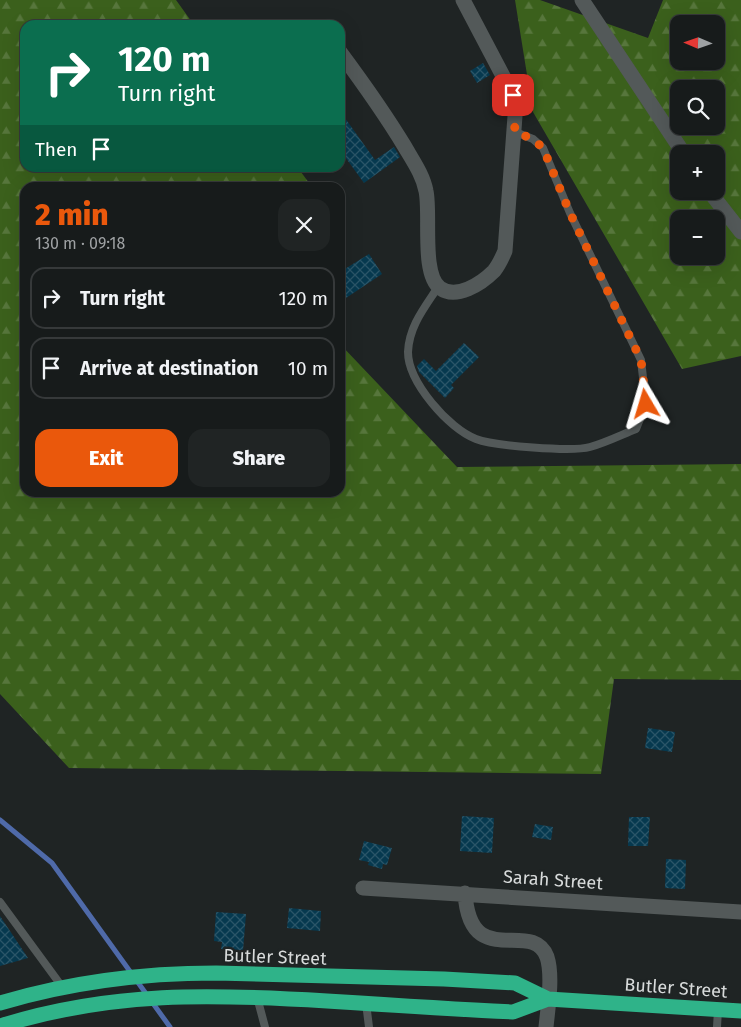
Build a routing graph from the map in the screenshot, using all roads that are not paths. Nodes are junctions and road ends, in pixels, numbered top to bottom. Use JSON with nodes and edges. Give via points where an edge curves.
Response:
{"nodes":[{"id":1,"x":464,"y":0,"type":"edge"},
{"id":2,"x":582,"y":0,"type":"edge"},
{"id":3,"x":345,"y":59,"type":"edge"},
{"id":4,"x":515,"y":132,"type":"junction"},
{"id":5,"x":678,"y":145,"type":"edge"},
{"id":6,"x":716,"y":200,"type":"edge"},
{"id":7,"x":741,"y":232,"type":"edge"},
{"id":8,"x":438,"y":287,"type":"junction"},
{"id":9,"x":362,"y":888,"type":"dead end"},
{"id":10,"x":465,"y":893,"type":"junction"},
{"id":11,"x":0,"y":902,"type":"edge"},
{"id":12,"x":741,"y":912,"type":"edge"},
{"id":13,"x":63,"y":988,"type":"junction"},
{"id":14,"x":257,"y":997,"type":"junction"},
{"id":15,"x":548,"y":999,"type":"junction"},
{"id":16,"x":0,"y":1003,"type":"edge"},
{"id":17,"x":366,"y":1003,"type":"junction"},
{"id":18,"x":718,"y":1010,"type":"junction"},
{"id":19,"x":741,"y":1011,"type":"edge"},
{"id":20,"x":0,"y":1026,"type":"edge"},
{"id":21,"x":265,"y":1027,"type":"edge"},
{"id":22,"x":369,"y":1027,"type":"edge"},
{"id":23,"x":546,"y":1027,"type":"edge"},
{"id":24,"x":716,"y":1027,"type":"edge"}],
"edges":[{"from":1,"to":4,"type":"street","via":[[513,95]]},
{"from":2,"to":5,"type":"street"},
{"from":3,"to":8,"type":"street","via":[[383,111],[420,171],[426,191],[430,271]]},
{"from":4,"to":8,"type":"street","via":[[505,251],[494,270],[462,292],[449,292]]},
{"from":4,"to":8,"type":"lane","via":[[533,139],[543,148],[574,222],[641,360],[646,404],[636,429],[589,448],[525,447],[476,439],[453,426],[423,389],[408,353],[412,327]]},
{"from":6,"to":7,"type":"street"},
{"from":9,"to":10,"type":"street","name":"Sarah Street"},
{"from":10,"to":12,"type":"street","name":"Sarah Street"},
{"from":10,"to":15,"type":"street","via":[[469,918],[478,933],[488,938],[533,943],[544,952],[549,967]]},
{"from":11,"to":13,"type":"lane"},
{"from":13,"to":15,"type":"highway","name":"Butler Street","via":[[180,973],[515,983]]},
{"from":13,"to":16,"type":"highway","name":"Butler Street"},
{"from":14,"to":17,"type":"highway","name":"Butler Street"},
{"from":14,"to":20,"type":"highway","name":"Butler Street","via":[[196,995],[102,1002]]},
{"from":14,"to":21,"type":"lane"},
{"from":15,"to":17,"type":"highway","name":"Butler Street","via":[[513,1012]]},
{"from":15,"to":18,"type":"highway","name":"Butler Street"},
{"from":15,"to":23,"type":"street"},
{"from":17,"to":22,"type":"lane"},
{"from":18,"to":19,"type":"highway","name":"Butler Street"},
{"from":18,"to":24,"type":"lane"}]}
